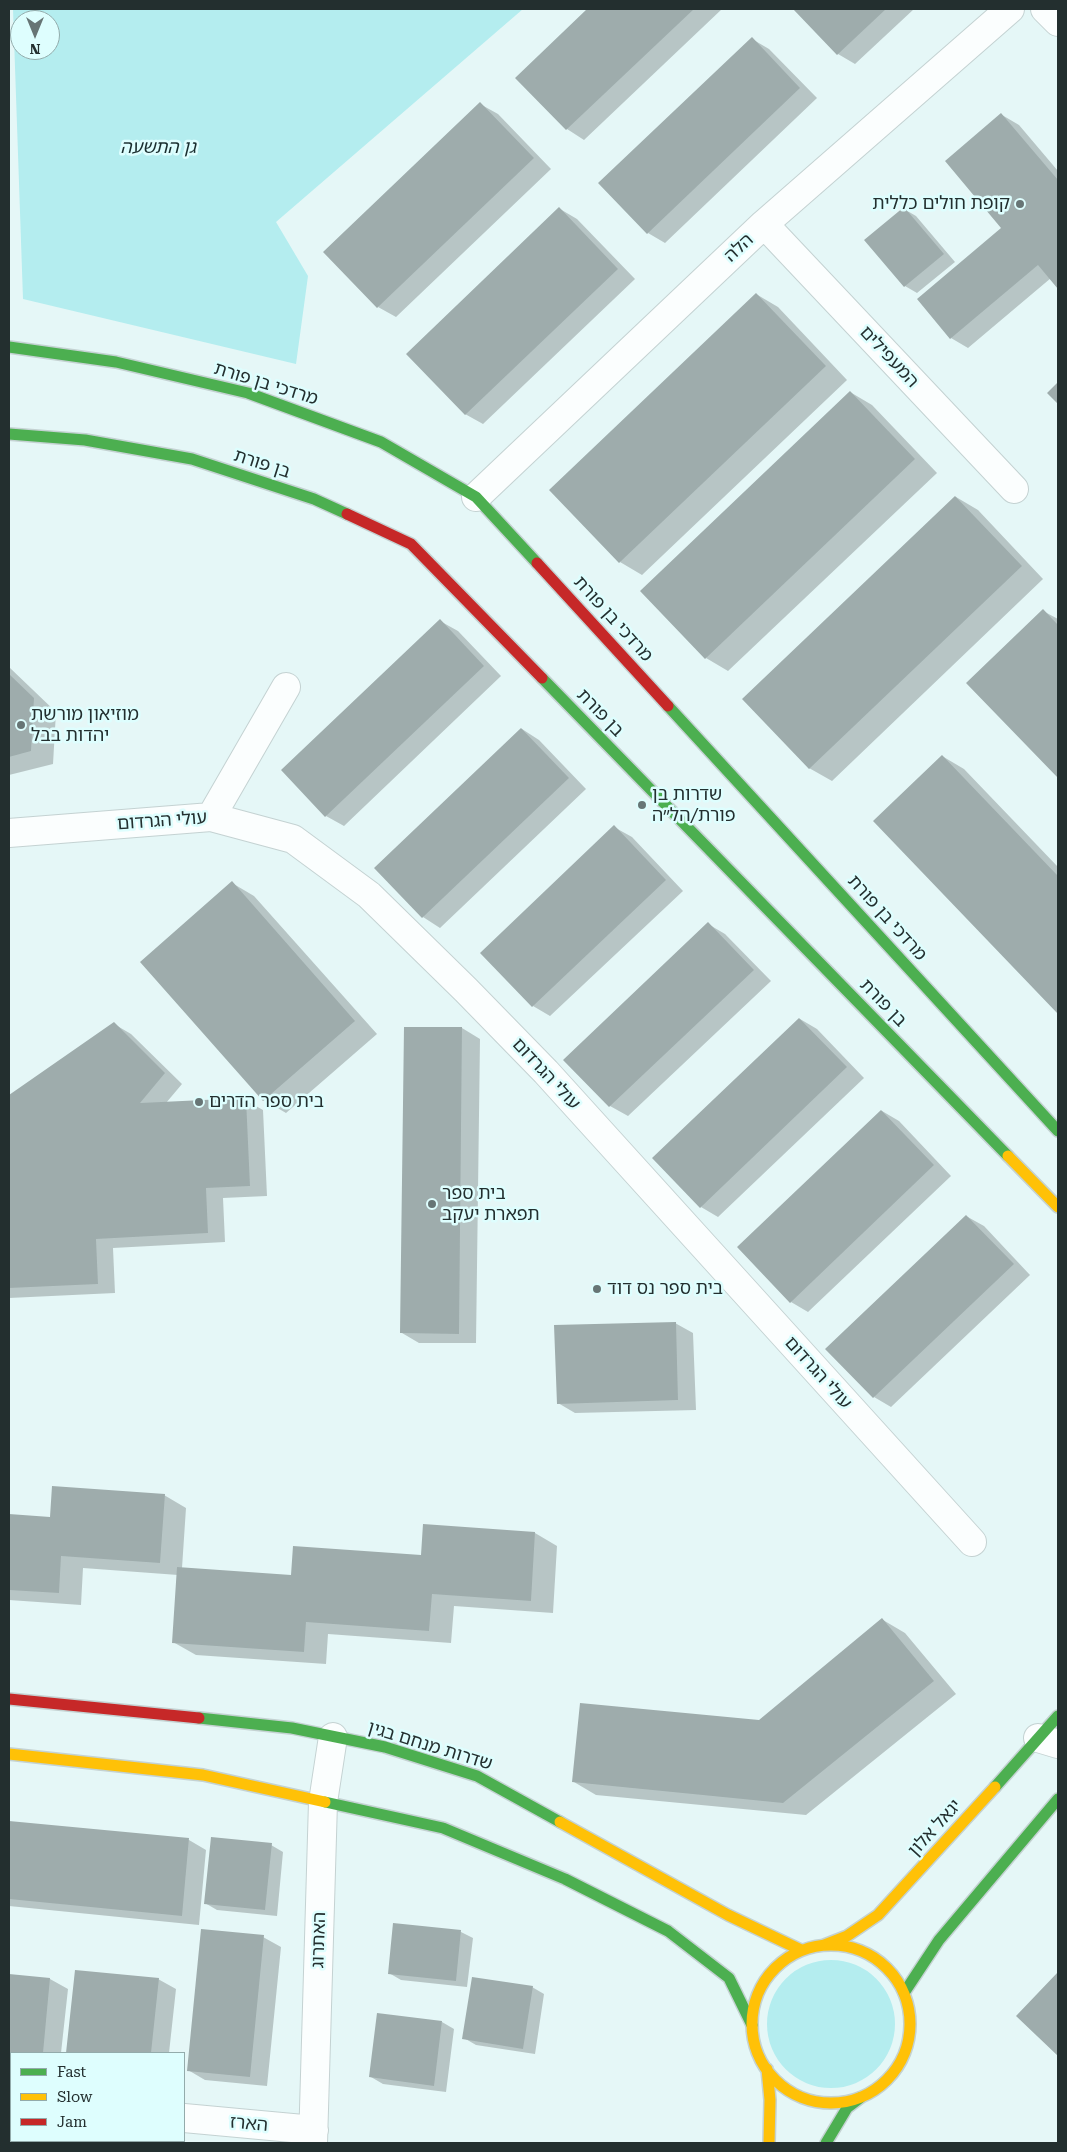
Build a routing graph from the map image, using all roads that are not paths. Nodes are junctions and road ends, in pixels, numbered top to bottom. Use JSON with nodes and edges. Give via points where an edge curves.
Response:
{"nodes":[{"id":1,"x":1010,"y":9,"type":"edge"},
{"id":2,"x":1045,"y":9,"type":"edge"},
{"id":3,"x":1058,"y":22,"type":"edge"},
{"id":4,"x":764,"y":224,"type":"junction"},
{"id":5,"x":9,"y":347,"type":"edge"},
{"id":6,"x":9,"y":434,"type":"edge"},
{"id":7,"x":1014,"y":489,"type":"dead end"},
{"id":8,"x":476,"y":497,"type":"junction"},
{"id":9,"x":286,"y":687,"type":"dead end"},
{"id":10,"x":211,"y":816,"type":"junction"},
{"id":11,"x":9,"y":833,"type":"edge"},
{"id":12,"x":1058,"y":1131,"type":"edge"},
{"id":13,"x":1058,"y":1207,"type":"edge"},
{"id":14,"x":972,"y":1542,"type":"dead end"},
{"id":15,"x":9,"y":1699,"type":"edge"},
{"id":16,"x":1058,"y":1716,"type":"edge"},
{"id":17,"x":333,"y":1737,"type":"junction"},
{"id":18,"x":1048,"y":1741,"type":"edge"},
{"id":19,"x":9,"y":1754,"type":"edge"},
{"id":20,"x":1058,"y":1799,"type":"edge"},
{"id":21,"x":323,"y":1802,"type":"junction"},
{"id":22,"x":824,"y":1945,"type":"junction"},
{"id":23,"x":801,"y":1950,"type":"junction"},
{"id":24,"x":904,"y":1992,"type":"junction"},
{"id":25,"x":752,"y":2025,"type":"junction"},
{"id":26,"x":767,"y":2069,"type":"junction"},
{"id":27,"x":860,"y":2098,"type":"junction"},
{"id":28,"x":185,"y":2118,"type":"edge"},
{"id":29,"x":313,"y":2137,"type":"edge"},
{"id":30,"x":769,"y":2143,"type":"edge"},
{"id":31,"x":826,"y":2143,"type":"edge"}],
"edges":[{"from":1,"to":4,"type":"street","name":"הלה"},
{"from":2,"to":3,"type":"street"},
{"from":4,"to":7,"type":"street","name":"המעפילים"},
{"from":4,"to":8,"type":"street","name":"הלה"},
{"from":5,"to":8,"type":"street","name":"מרדכי בן פורת","via":[[116,362],[248,393],[380,442]]},
{"from":6,"to":13,"type":"street","name":"בן פורת","via":[[85,440],[192,459],[314,499],[411,544]]},
{"from":8,"to":12,"type":"street","name":"מרדכי בן פורת"},
{"from":9,"to":10,"type":"street"},
{"from":10,"to":11,"type":"street","name":"עולי הגרדום"},
{"from":10,"to":14,"type":"street","name":"עולי הגרדום","via":[[293,839],[369,895],[546,1072]]},
{"from":15,"to":17,"type":"street","name":"שדרות מנחם בגין","via":[[292,1728]]},
{"from":16,"to":18,"type":"street","name":"יגאל אלון"},
{"from":17,"to":21,"type":"street","name":"האתרוג"},
{"from":17,"to":23,"type":"street","name":"שדרות מנחם בגין","via":[[385,1747],[478,1776],[728,1914]]},
{"from":18,"to":22,"type":"street","name":"יגאל אלון","via":[[878,1915],[847,1936]]},
{"from":19,"to":21,"type":"street","via":[[203,1775]]},
{"from":20,"to":24,"type":"street","via":[[939,1940]]},
{"from":21,"to":25,"type":"street","via":[[443,1828],[565,1879],[628,1910],[668,1931],[729,1978]]},
{"from":21,"to":29,"type":"street","name":"האתרוג"},
{"from":22,"to":23,"type":"street"},
{"from":22,"to":24,"type":"street","via":[[848,1947],[872,1955],[891,1971]]},
{"from":23,"to":25,"type":"street","via":[[781,1963],[765,1980],[756,2001]]},
{"from":24,"to":27,"type":"street","via":[[911,2017],[909,2042],[899,2066],[882,2084]]},
{"from":25,"to":26,"type":"street","via":[[756,2048]]},
{"from":26,"to":27,"type":"street","via":[[788,2090],[816,2101]]},
{"from":26,"to":30,"type":"street"},
{"from":27,"to":31,"type":"street","via":[[847,2108]]},
{"from":28,"to":29,"type":"street","name":"הארז"}]}
